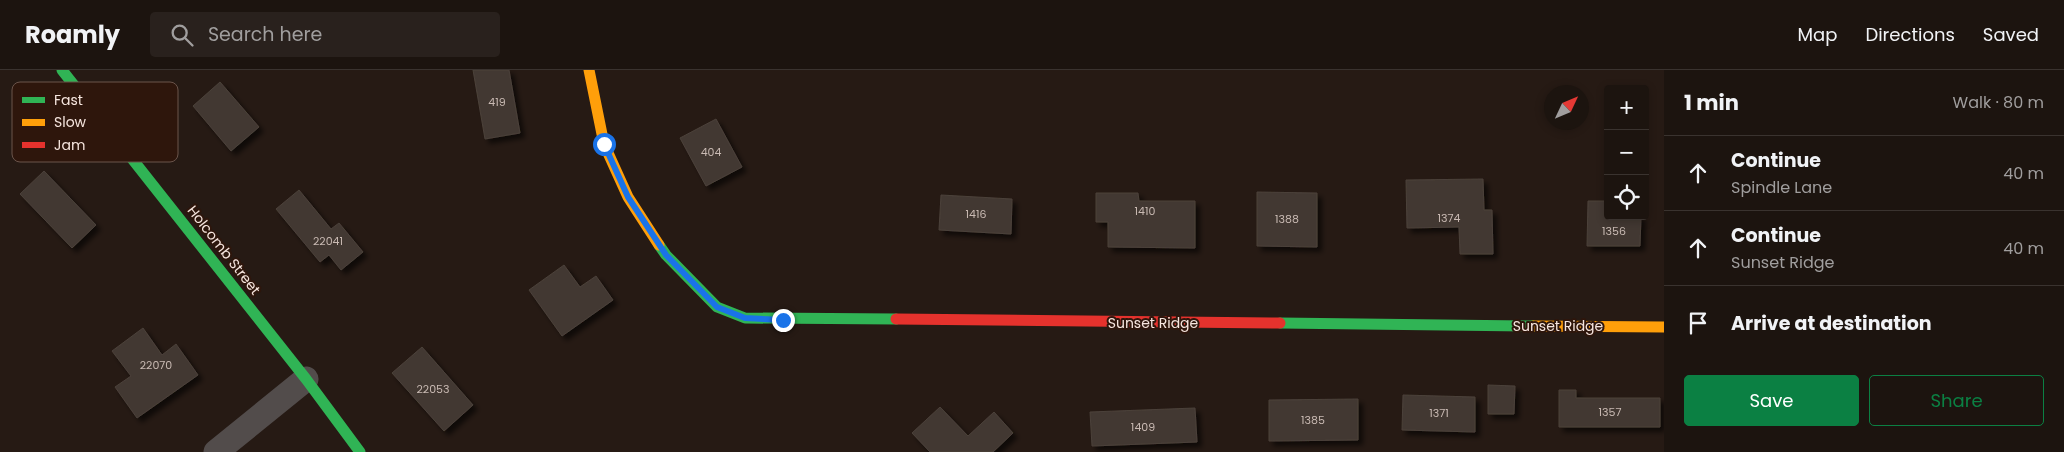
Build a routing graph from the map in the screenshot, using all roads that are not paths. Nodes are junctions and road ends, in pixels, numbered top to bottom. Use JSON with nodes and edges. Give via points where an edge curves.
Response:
{"nodes":[{"id":1,"x":62,"y":70,"type":"edge"},
{"id":2,"x":589,"y":70,"type":"edge"},
{"id":3,"x":71,"y":82,"type":"edge"},
{"id":4,"x":135,"y":162,"type":"edge"},
{"id":5,"x":1664,"y":327,"type":"edge"},
{"id":6,"x":306,"y":379,"type":"junction"},
{"id":7,"x":216,"y":452,"type":"edge"},
{"id":8,"x":360,"y":452,"type":"edge"}],
"edges":[{"from":1,"to":3,"type":"street","name":"Holcomb Street"},
{"from":2,"to":5,"type":"street","name":"Sunset Ridge","via":[[604,144],[628,197],[666,255],[717,307],[745,318]]},
{"from":4,"to":6,"type":"street","name":"Holcomb Street"},
{"from":6,"to":7,"type":"street"},
{"from":6,"to":8,"type":"street","name":"Holcomb Street"}]}
